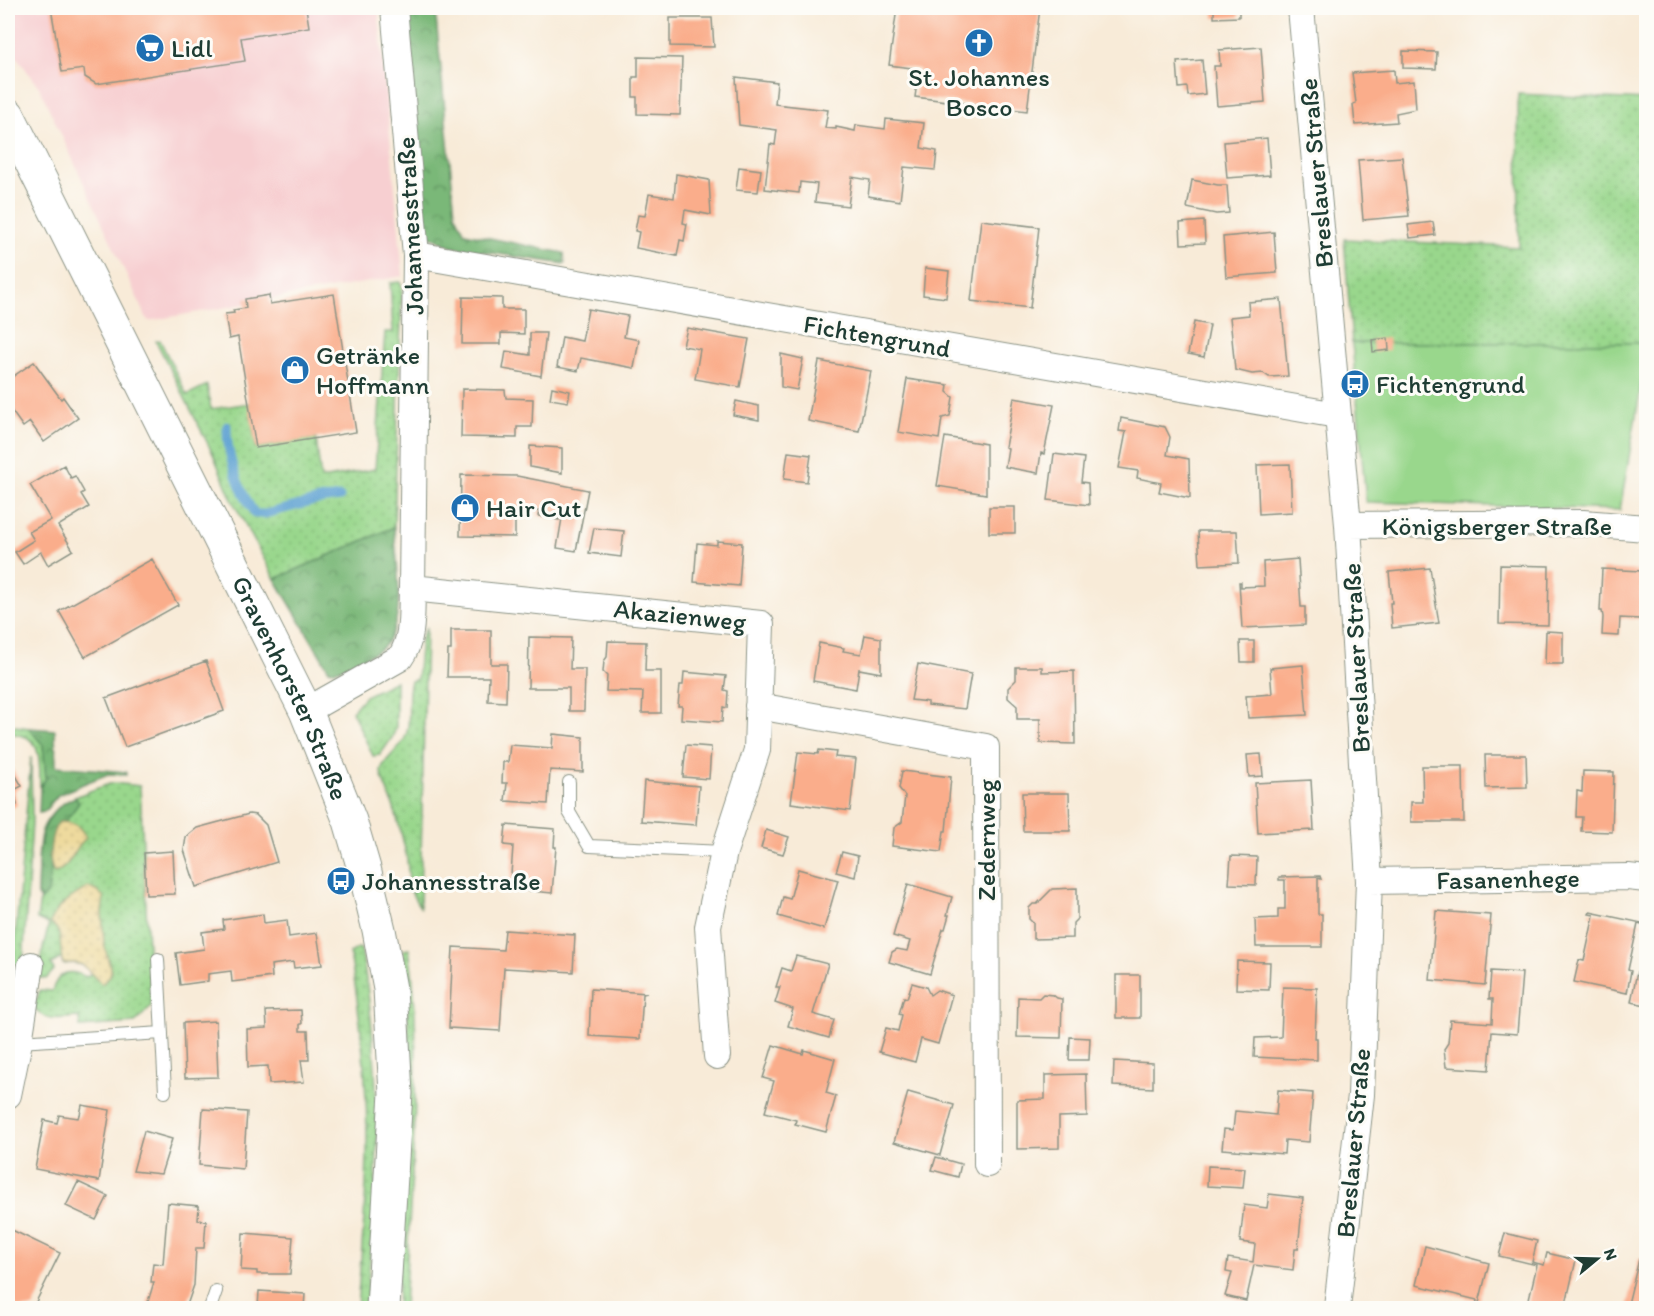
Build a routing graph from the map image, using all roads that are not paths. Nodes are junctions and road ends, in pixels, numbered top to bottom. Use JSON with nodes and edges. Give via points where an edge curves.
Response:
{"nodes":[{"id":1,"x":394,"y":8,"type":"edge"},
{"id":2,"x":1301,"y":8,"type":"edge"},
{"id":3,"x":8,"y":115,"type":"edge"},
{"id":4,"x":416,"y":255,"type":"junction"},
{"id":5,"x":1337,"y":416,"type":"junction"},
{"id":6,"x":1348,"y":525,"type":"junction"},
{"id":7,"x":1647,"y":528,"type":"edge"},
{"id":8,"x":412,"y":588,"type":"junction"},
{"id":9,"x":758,"y":706,"type":"junction"},
{"id":10,"x":306,"y":711,"type":"junction"},
{"id":11,"x":568,"y":782,"type":"dead end"},
{"id":12,"x":724,"y":852,"type":"junction"},
{"id":13,"x":1647,"y":879,"type":"edge"},
{"id":14,"x":1369,"y":881,"type":"junction"},
{"id":15,"x":158,"y":959,"type":"dead end"},
{"id":16,"x":31,"y":965,"type":"dead end"},
{"id":17,"x":162,"y":1033,"type":"junction"},
{"id":18,"x":19,"y":1042,"type":"junction"},
{"id":19,"x":717,"y":1056,"type":"dead end"},
{"id":20,"x":165,"y":1092,"type":"dead end"},
{"id":21,"x":8,"y":1095,"type":"edge"},
{"id":22,"x":987,"y":1164,"type":"dead end"},
{"id":23,"x":216,"y":1291,"type":"dead end"},
{"id":24,"x":210,"y":1308,"type":"edge"},
{"id":25,"x":383,"y":1308,"type":"edge"},
{"id":26,"x":1337,"y":1308,"type":"edge"}],
"edges":[{"from":1,"to":4,"type":"street","name":"Johannesstraße"},
{"from":2,"to":5,"type":"street","name":"Breslauer Straße"},
{"from":3,"to":10,"type":"main road","name":"Gravenhorster Straße"},
{"from":4,"to":5,"type":"street","name":"Fichtengrund"},
{"from":4,"to":8,"type":"street","name":"Johannesstraße"},
{"from":5,"to":6,"type":"street","name":"Breslauer Straße"},
{"from":6,"to":7,"type":"street","name":"Königsberger Straße","via":[[1583,523]]},
{"from":6,"to":14,"type":"street","name":"Breslauer Straße"},
{"from":8,"to":9,"type":"street","name":"Akazienweg","via":[[761,624]]},
{"from":8,"to":10,"type":"street","name":"Johannesstraße","via":[[407,649],[400,658]]},
{"from":9,"to":12,"type":"street","name":"Akazienweg","via":[[757,750]]},
{"from":9,"to":22,"type":"street","name":"Zedernweg","via":[[986,747]]},
{"from":10,"to":25,"type":"main road","name":"Gravenhorster Straße","via":[[353,831],[390,989],[396,1093]]},
{"from":11,"to":12,"type":"lane","via":[[569,812],[589,846]]},
{"from":12,"to":19,"type":"street","name":"Akazienweg","via":[[708,927]]},
{"from":13,"to":14,"type":"street","name":"Fasanenhege"},
{"from":14,"to":26,"type":"street","name":"Breslauer Straße","via":[[1362,1095]]},
{"from":15,"to":17,"type":"lane"},
{"from":16,"to":18,"type":"street"},
{"from":17,"to":18,"type":"lane"},
{"from":17,"to":20,"type":"lane"},
{"from":18,"to":21,"type":"street"},
{"from":23,"to":24,"type":"lane"}]}
